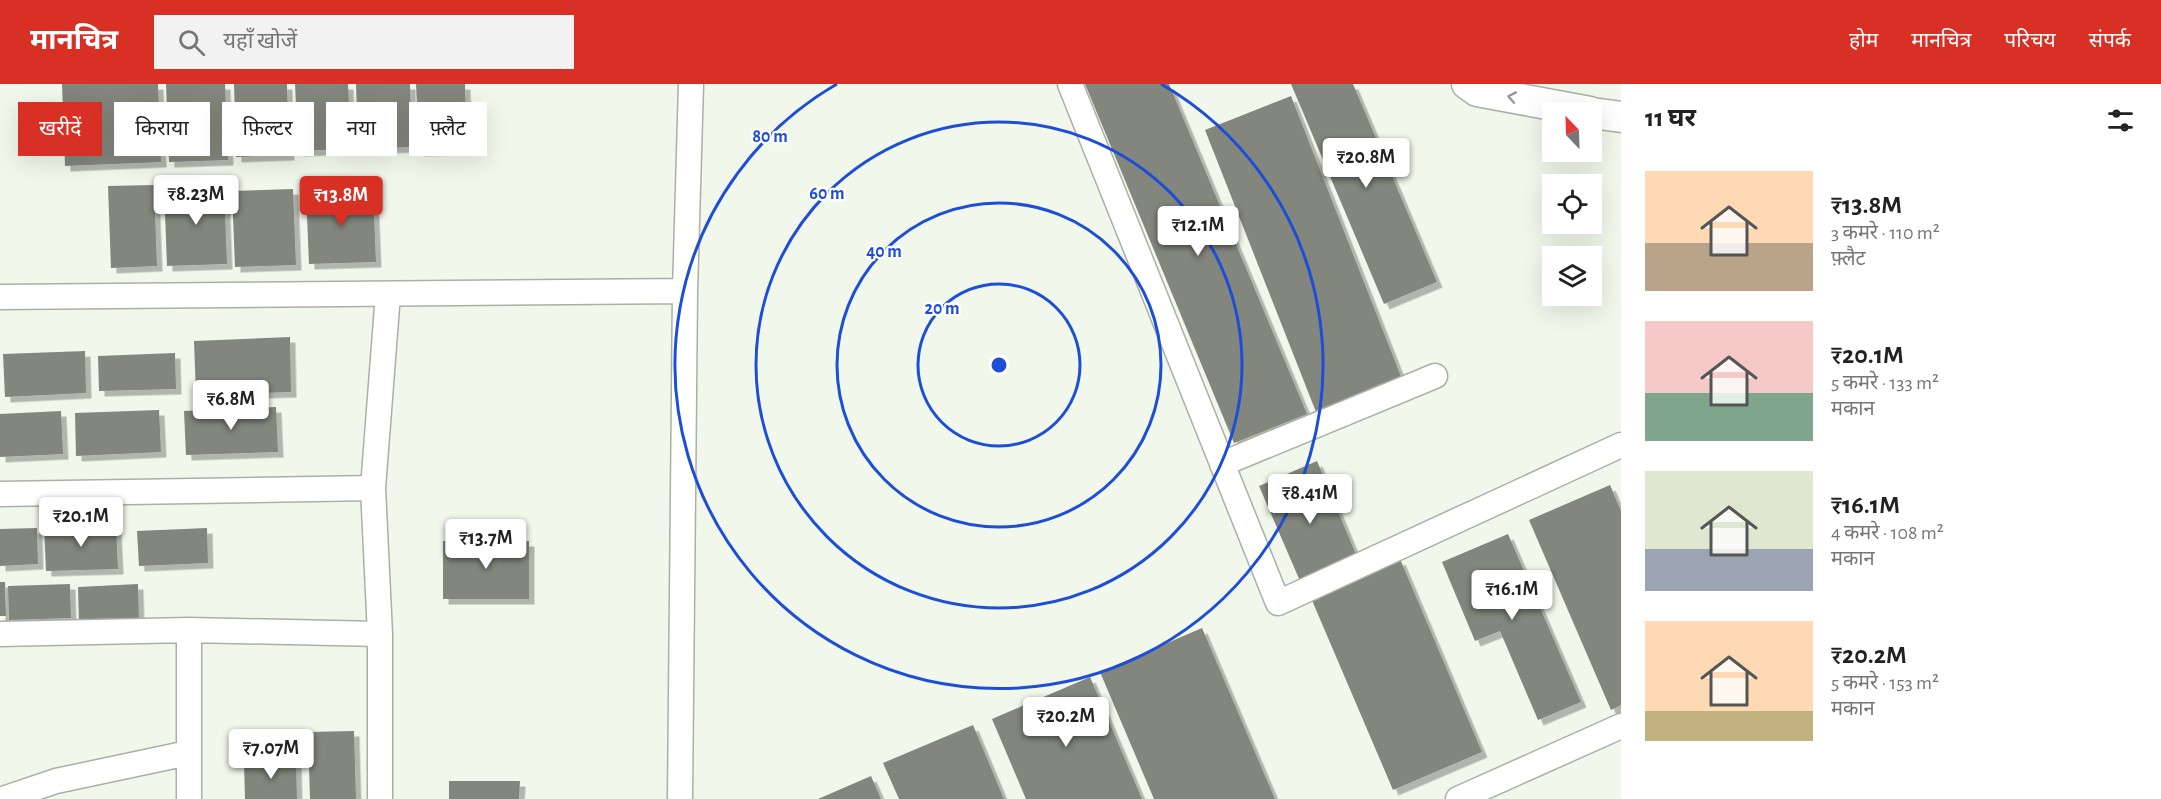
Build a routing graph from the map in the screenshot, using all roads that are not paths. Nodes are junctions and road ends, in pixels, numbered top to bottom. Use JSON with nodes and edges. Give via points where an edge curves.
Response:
{"nodes":[{"id":1,"x":691,"y":84,"type":"edge"},
{"id":2,"x":1070,"y":84,"type":"edge"},
{"id":3,"x":1467,"y":84,"type":"edge"},
{"id":4,"x":1542,"y":104,"type":"edge"},
{"id":5,"x":1602,"y":114,"type":"edge"},
{"id":6,"x":1621,"y":117,"type":"edge"},
{"id":7,"x":685,"y":291,"type":"junction"},
{"id":8,"x":388,"y":294,"type":"junction"},
{"id":9,"x":0,"y":297,"type":"edge"},
{"id":10,"x":1435,"y":376,"type":"dead end"},
{"id":11,"x":1621,"y":445,"type":"edge"},
{"id":12,"x":1222,"y":464,"type":"junction"},
{"id":13,"x":372,"y":488,"type":"junction"},
{"id":14,"x":0,"y":494,"type":"edge"},
{"id":15,"x":189,"y":630,"type":"junction"},
{"id":16,"x":0,"y":634,"type":"edge"},
{"id":17,"x":380,"y":634,"type":"junction"},
{"id":18,"x":1621,"y":726,"type":"edge"},
{"id":19,"x":188,"y":753,"type":"junction"},
{"id":20,"x":3,"y":799,"type":"edge"},
{"id":21,"x":189,"y":799,"type":"edge"},
{"id":22,"x":380,"y":799,"type":"edge"},
{"id":23,"x":680,"y":799,"type":"edge"},
{"id":24,"x":1458,"y":799,"type":"edge"}],
"edges":[{"from":1,"to":7,"type":"street"},
{"from":2,"to":12,"type":"street"},
{"from":4,"to":3,"type":"street","one_way":true,"via":[[1476,91]]},
{"from":5,"to":6,"type":"street"},
{"from":7,"to":8,"type":"street"},
{"from":7,"to":23,"type":"street"},
{"from":8,"to":9,"type":"street"},
{"from":8,"to":13,"type":"street"},
{"from":10,"to":12,"type":"street"},
{"from":11,"to":12,"type":"street","via":[[1278,603]]},
{"from":13,"to":14,"type":"street"},
{"from":13,"to":17,"type":"street"},
{"from":15,"to":16,"type":"street"},
{"from":15,"to":17,"type":"street"},
{"from":15,"to":19,"type":"street"},
{"from":17,"to":22,"type":"street"},
{"from":18,"to":24,"type":"street"},
{"from":19,"to":20,"type":"street","via":[[56,781]]},
{"from":19,"to":21,"type":"street"}]}
